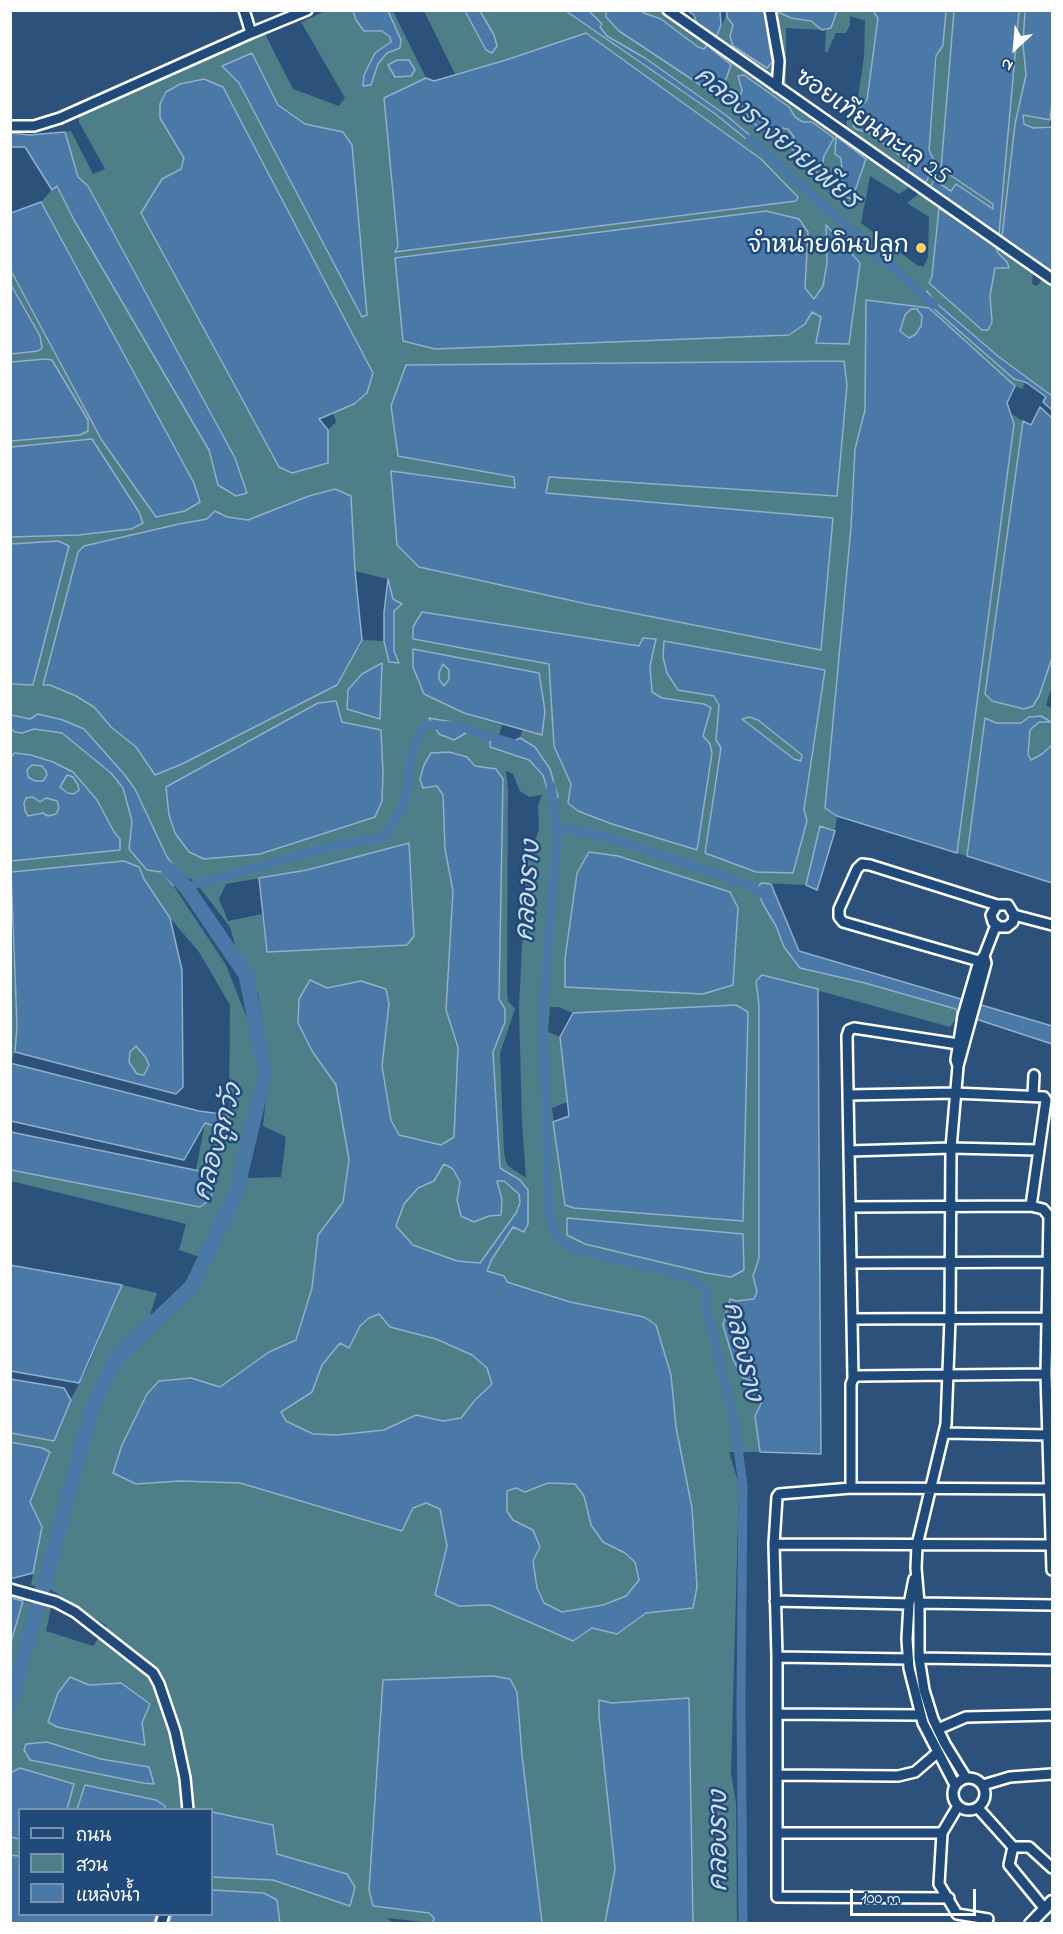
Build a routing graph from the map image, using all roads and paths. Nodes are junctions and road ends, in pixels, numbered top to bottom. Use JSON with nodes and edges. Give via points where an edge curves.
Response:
{"nodes":[{"id":1,"x":243,"y":10,"type":"edge"},
{"id":2,"x":307,"y":10,"type":"edge"},
{"id":3,"x":668,"y":10,"type":"edge"},
{"id":4,"x":770,"y":10,"type":"edge"},
{"id":5,"x":254,"y":32,"type":"junction"},
{"id":6,"x":777,"y":87,"type":"junction"},
{"id":7,"x":10,"y":126,"type":"edge"},
{"id":8,"x":1053,"y":279,"type":"edge"},
{"id":9,"x":997,"y":905,"type":"junction"},
{"id":10,"x":1014,"y":915,"type":"junction"},
{"id":11,"x":996,"y":925,"type":"junction"},
{"id":12,"x":1053,"y":925,"type":"edge"},
{"id":13,"x":983,"y":960,"type":"junction"},
{"id":14,"x":967,"y":1018,"type":"junction"},
{"id":15,"x":958,"y":1044,"type":"junction"},
{"id":16,"x":958,"y":1066,"type":"junction"},
{"id":17,"x":1034,"y":1076,"type":"dead end"},
{"id":18,"x":955,"y":1093,"type":"junction"},
{"id":19,"x":848,"y":1095,"type":"junction"},
{"id":20,"x":1033,"y":1095,"type":"junction"},
{"id":21,"x":951,"y":1148,"type":"junction"},
{"id":22,"x":1038,"y":1150,"type":"junction"},
{"id":23,"x":849,"y":1151,"type":"junction"},
{"id":24,"x":951,"y":1206,"type":"junction"},
{"id":25,"x":1031,"y":1206,"type":"junction"},
{"id":26,"x":850,"y":1207,"type":"junction"},
{"id":27,"x":950,"y":1262,"type":"junction"},
{"id":28,"x":1049,"y":1262,"type":"junction"},
{"id":29,"x":851,"y":1263,"type":"junction"},
{"id":30,"x":1046,"y":1318,"type":"junction"},
{"id":31,"x":852,"y":1319,"type":"junction"},
{"id":32,"x":950,"y":1319,"type":"junction"},
{"id":33,"x":1046,"y":1374,"type":"junction"},
{"id":34,"x":947,"y":1375,"type":"junction"},
{"id":35,"x":853,"y":1379,"type":"junction"},
{"id":36,"x":944,"y":1433,"type":"junction"},
{"id":37,"x":1048,"y":1435,"type":"junction"},
{"id":38,"x":851,"y":1488,"type":"junction"},
{"id":39,"x":929,"y":1489,"type":"junction"},
{"id":40,"x":1050,"y":1489,"type":"junction"},
{"id":41,"x":774,"y":1544,"type":"junction"},
{"id":42,"x":917,"y":1545,"type":"junction"},
{"id":43,"x":1052,"y":1545,"type":"edge"},
{"id":44,"x":916,"y":1568,"type":"junction"},
{"id":45,"x":1053,"y":1570,"type":"edge"},
{"id":46,"x":10,"y":1589,"type":"edge"},
{"id":47,"x":775,"y":1601,"type":"junction"},
{"id":48,"x":919,"y":1603,"type":"junction"},
{"id":49,"x":909,"y":1605,"type":"junction"},
{"id":50,"x":1053,"y":1605,"type":"edge"},
{"id":51,"x":777,"y":1658,"type":"junction"},
{"id":52,"x":919,"y":1658,"type":"junction"},
{"id":53,"x":908,"y":1659,"type":"junction"},
{"id":54,"x":1053,"y":1660,"type":"edge"},
{"id":55,"x":777,"y":1714,"type":"junction"},
{"id":56,"x":921,"y":1715,"type":"junction"},
{"id":57,"x":1053,"y":1715,"type":"edge"},
{"id":58,"x":938,"y":1729,"type":"junction"},
{"id":59,"x":937,"y":1753,"type":"junction"},
{"id":60,"x":1053,"y":1774,"type":"edge"},
{"id":61,"x":777,"y":1775,"type":"junction"},
{"id":62,"x":966,"y":1778,"type":"junction"},
{"id":63,"x":955,"y":1785,"type":"junction"},
{"id":64,"x":983,"y":1785,"type":"junction"},
{"id":65,"x":958,"y":1806,"type":"junction"},
{"id":66,"x":188,"y":1808,"type":"edge"},
{"id":67,"x":978,"y":1809,"type":"junction"},
{"id":68,"x":777,"y":1833,"type":"junction"},
{"id":69,"x":942,"y":1833,"type":"junction"},
{"id":70,"x":1013,"y":1847,"type":"junction"},
{"id":71,"x":1053,"y":1868,"type":"edge"},
{"id":72,"x":949,"y":1898,"type":"junction"},
{"id":73,"x":1049,"y":1905,"type":"edge"},
{"id":74,"x":988,"y":1919,"type":"dead end"},
{"id":75,"x":1030,"y":1923,"type":"edge"}],
"edges":[{"from":1,"to":5,"type":"street"},
{"from":2,"to":5,"type":"street"},
{"from":3,"to":6,"type":"street","name":"ซอยเทียนทะเล 25"},
{"from":4,"to":6,"type":"street","via":[[778,61]]},
{"from":5,"to":7,"type":"street","via":[[60,118],[34,126]]},
{"from":6,"to":8,"type":"street","name":"ซอยเทียนทะเล 25"},
{"from":9,"to":10,"type":"street","via":[[1008,905]]},
{"from":9,"to":11,"type":"street","via":[[991,915]]},
{"from":9,"to":13,"type":"street","via":[[862,864],[839,909],[843,921]]},
{"from":10,"to":11,"type":"street","via":[[1007,927]]},
{"from":10,"to":12,"type":"street"},
{"from":11,"to":13,"type":"street"},
{"from":13,"to":14,"type":"street"},
{"from":14,"to":15,"type":"street"},
{"from":14,"to":16,"type":"street"},
{"from":15,"to":16,"type":"street"},
{"from":15,"to":19,"type":"street","via":[[849,1030]]},
{"from":16,"to":18,"type":"street"},
{"from":17,"to":20,"type":"street"},
{"from":18,"to":19,"type":"street"},
{"from":18,"to":20,"type":"street"},
{"from":18,"to":21,"type":"street"},
{"from":19,"to":23,"type":"street"},
{"from":20,"to":22,"type":"street","via":[[1046,1100]]},
{"from":21,"to":22,"type":"street"},
{"from":21,"to":23,"type":"street"},
{"from":21,"to":24,"type":"street"},
{"from":22,"to":25,"type":"street"},
{"from":23,"to":26,"type":"street"},
{"from":24,"to":25,"type":"street"},
{"from":24,"to":26,"type":"street"},
{"from":24,"to":27,"type":"street"},
{"from":25,"to":28,"type":"street","via":[[1049,1216]]},
{"from":26,"to":29,"type":"street"},
{"from":27,"to":28,"type":"street"},
{"from":27,"to":29,"type":"street"},
{"from":27,"to":32,"type":"street"},
{"from":28,"to":30,"type":"street"},
{"from":29,"to":31,"type":"street"},
{"from":30,"to":32,"type":"street"},
{"from":30,"to":33,"type":"street"},
{"from":31,"to":32,"type":"street"},
{"from":31,"to":35,"type":"street"},
{"from":32,"to":34,"type":"street"},
{"from":33,"to":34,"type":"street"},
{"from":33,"to":37,"type":"street"},
{"from":34,"to":35,"type":"street"},
{"from":34,"to":36,"type":"street"},
{"from":35,"to":38,"type":"street"},
{"from":36,"to":37,"type":"street"},
{"from":36,"to":39,"type":"street"},
{"from":37,"to":40,"type":"street"},
{"from":38,"to":39,"type":"street"},
{"from":38,"to":41,"type":"street","via":[[779,1494]]},
{"from":39,"to":40,"type":"street"},
{"from":39,"to":42,"type":"street"},
{"from":40,"to":43,"type":"street"},
{"from":41,"to":42,"type":"street"},
{"from":41,"to":47,"type":"street"},
{"from":42,"to":43,"type":"street"},
{"from":42,"to":44,"type":"street"},
{"from":43,"to":45,"type":"street"},
{"from":44,"to":48,"type":"street"},
{"from":44,"to":49,"type":"street"},
{"from":46,"to":66,"type":"street","via":[[56,1602],[75,1612],[153,1673],[174,1731]]},
{"from":47,"to":49,"type":"street"},
{"from":47,"to":51,"type":"street"},
{"from":48,"to":50,"type":"street"},
{"from":48,"to":52,"type":"street"},
{"from":49,"to":53,"type":"street"},
{"from":51,"to":53,"type":"street"},
{"from":51,"to":55,"type":"street"},
{"from":52,"to":54,"type":"street"},
{"from":52,"to":58,"type":"street","via":[[924,1690]]},
{"from":53,"to":56,"type":"street"},
{"from":55,"to":56,"type":"street"},
{"from":55,"to":61,"type":"street"},
{"from":56,"to":59,"type":"street"},
{"from":57,"to":58,"type":"street","via":[[981,1715]]},
{"from":58,"to":62,"type":"street"},
{"from":59,"to":61,"type":"street","via":[[915,1772],[898,1776]]},
{"from":59,"to":63,"type":"street"},
{"from":60,"to":64,"type":"street","via":[[1010,1777]]},
{"from":61,"to":68,"type":"street"},
{"from":62,"to":63,"type":"street"},
{"from":62,"to":64,"type":"street","via":[[975,1778]]},
{"from":63,"to":65,"type":"street","via":[[953,1796]]},
{"from":64,"to":67,"type":"street","via":[[986,1795]]},
{"from":65,"to":67,"type":"street","via":[[968,1811]]},
{"from":65,"to":69,"type":"street"},
{"from":67,"to":70,"type":"street"},
{"from":68,"to":69,"type":"street"},
{"from":68,"to":72,"type":"street","via":[[777,1897]]},
{"from":69,"to":72,"type":"street","via":[[939,1884]]},
{"from":70,"to":71,"type":"street","via":[[1029,1847]]},
{"from":70,"to":73,"type":"street","via":[[1009,1865]]},
{"from":72,"to":74,"type":"street","via":[[957,1914]]},
{"from":73,"to":75,"type":"main road"}]}
